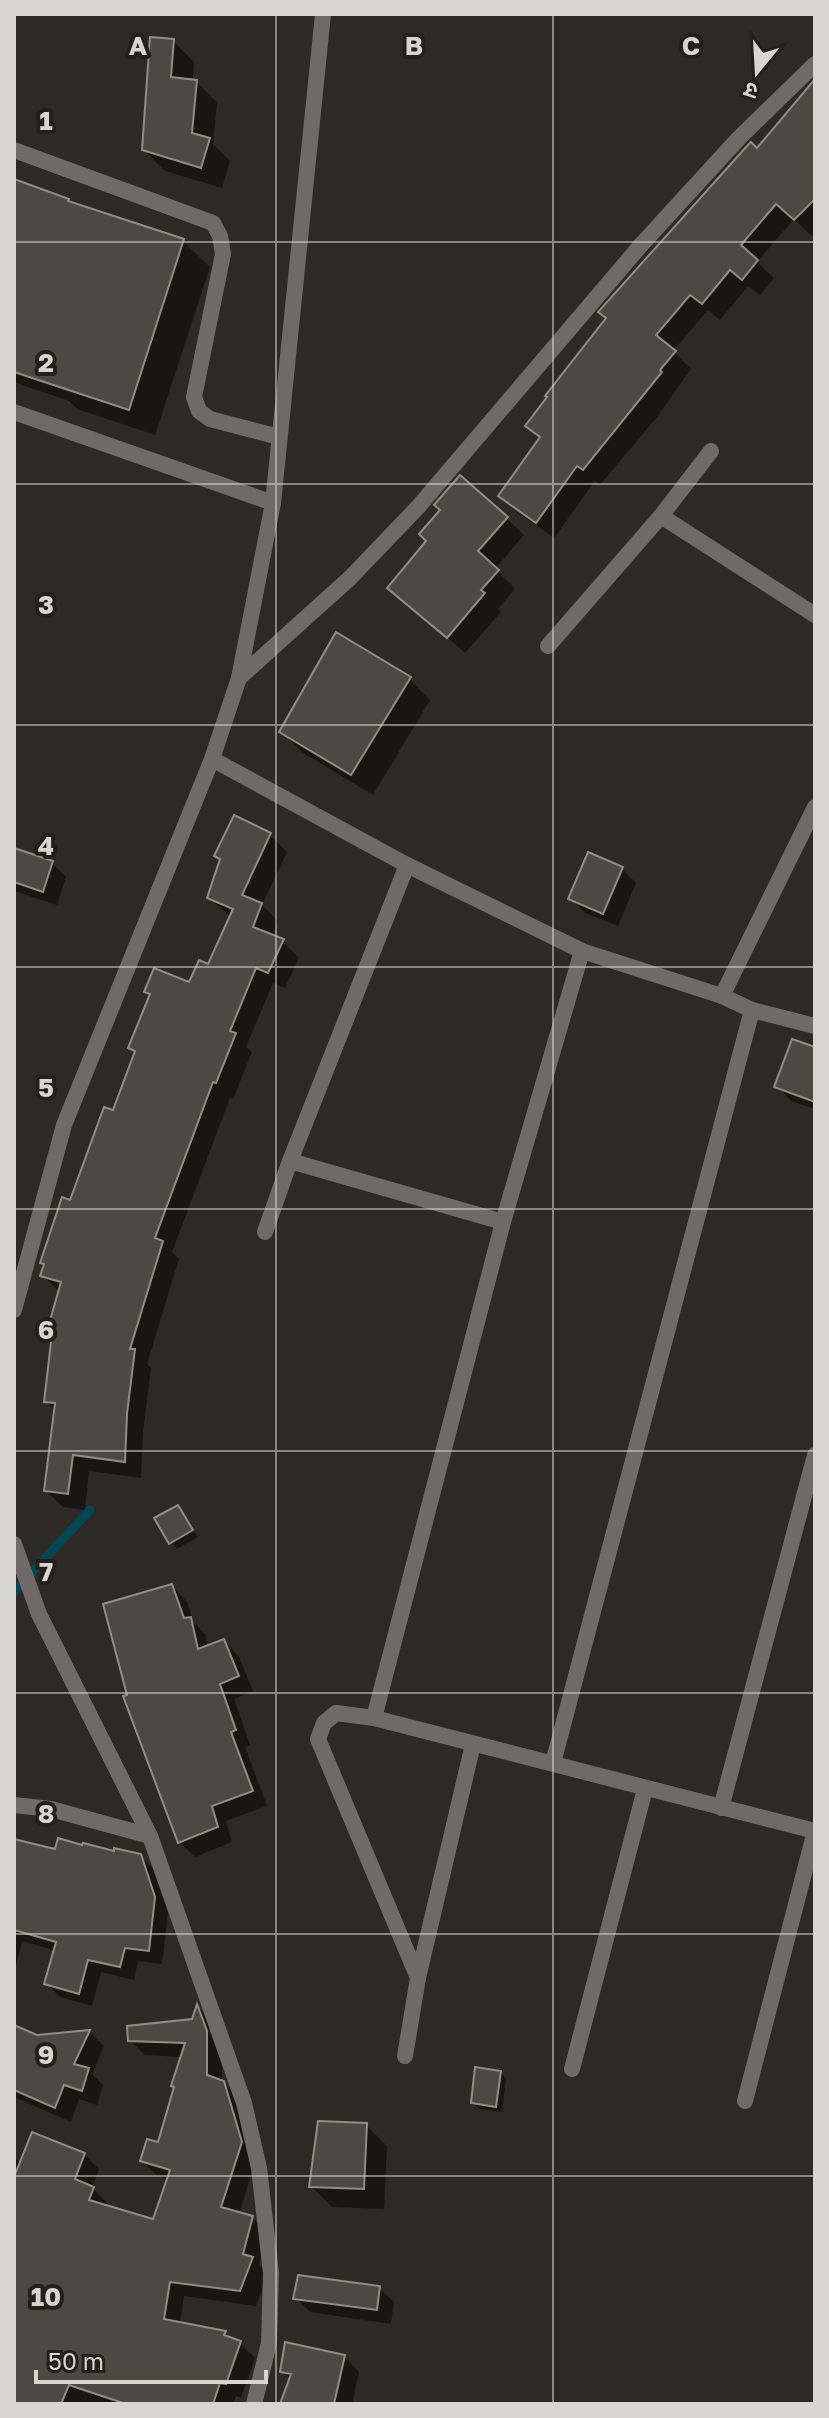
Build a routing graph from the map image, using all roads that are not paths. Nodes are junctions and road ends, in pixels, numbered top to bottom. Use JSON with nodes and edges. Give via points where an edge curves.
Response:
{"nodes":[{"id":1,"x":323,"y":14,"type":"edge"},
{"id":2,"x":815,"y":64,"type":"edge"},
{"id":3,"x":14,"y":150,"type":"edge"},
{"id":4,"x":14,"y":412,"type":"edge"},
{"id":5,"x":279,"y":437,"type":"junction"},
{"id":6,"x":711,"y":451,"type":"dead end"},
{"id":7,"x":273,"y":503,"type":"junction"},
{"id":8,"x":661,"y":516,"type":"junction"},
{"id":9,"x":815,"y":615,"type":"edge"},
{"id":10,"x":548,"y":646,"type":"dead end"},
{"id":11,"x":239,"y":678,"type":"junction"},
{"id":12,"x":212,"y":759,"type":"junction"},
{"id":13,"x":815,"y":807,"type":"edge"},
{"id":14,"x":407,"y":865,"type":"junction"},
{"id":15,"x":582,"y":951,"type":"junction"},
{"id":16,"x":722,"y":996,"type":"junction"},
{"id":17,"x":752,"y":1010,"type":"junction"},
{"id":18,"x":815,"y":1026,"type":"edge"},
{"id":19,"x":290,"y":1161,"type":"junction"},
{"id":20,"x":503,"y":1222,"type":"junction"},
{"id":21,"x":265,"y":1232,"type":"dead end"},
{"id":22,"x":18,"y":1275,"type":"edge"},
{"id":23,"x":14,"y":1310,"type":"edge"},
{"id":24,"x":815,"y":1455,"type":"edge"},
{"id":25,"x":14,"y":1544,"type":"edge"},
{"id":26,"x":374,"y":1718,"type":"junction"},
{"id":27,"x":473,"y":1744,"type":"junction"},
{"id":28,"x":553,"y":1763,"type":"junction"},
{"id":29,"x":645,"y":1789,"type":"junction"},
{"id":30,"x":14,"y":1805,"type":"edge"},
{"id":31,"x":721,"y":1808,"type":"junction"},
{"id":32,"x":815,"y":1831,"type":"edge"},
{"id":33,"x":150,"y":1836,"type":"junction"},
{"id":34,"x":418,"y":1978,"type":"junction"},
{"id":35,"x":405,"y":2056,"type":"dead end"},
{"id":36,"x":572,"y":2069,"type":"dead end"},
{"id":37,"x":745,"y":2101,"type":"dead end"},
{"id":38,"x":254,"y":2404,"type":"edge"}],
"edges":[{"from":1,"to":5,"type":"street"},
{"from":2,"to":11,"type":"street","via":[[641,245],[419,506],[350,578]]},
{"from":3,"to":5,"type":"street","via":[[213,223],[223,254],[194,397],[199,411],[210,419]]},
{"from":4,"to":7,"type":"street"},
{"from":5,"to":7,"type":"street"},
{"from":6,"to":8,"type":"street"},
{"from":7,"to":11,"type":"street"},
{"from":8,"to":9,"type":"street"},
{"from":8,"to":10,"type":"street"},
{"from":11,"to":12,"type":"street"},
{"from":12,"to":14,"type":"street"},
{"from":12,"to":22,"type":"street","via":[[64,1125]]},
{"from":13,"to":16,"type":"street"},
{"from":14,"to":15,"type":"street"},
{"from":14,"to":19,"type":"street"},
{"from":15,"to":16,"type":"street"},
{"from":15,"to":20,"type":"street"},
{"from":16,"to":17,"type":"street"},
{"from":17,"to":18,"type":"street"},
{"from":17,"to":28,"type":"street"},
{"from":19,"to":20,"type":"street"},
{"from":19,"to":21,"type":"street"},
{"from":20,"to":26,"type":"street"},
{"from":22,"to":23,"type":"street"},
{"from":24,"to":31,"type":"street"},
{"from":25,"to":33,"type":"street","via":[[39,1614]]},
{"from":26,"to":27,"type":"street"},
{"from":26,"to":34,"type":"street","via":[[336,1713],[324,1723],[318,1739]]},
{"from":27,"to":28,"type":"street"},
{"from":27,"to":34,"type":"street"},
{"from":28,"to":29,"type":"street"},
{"from":29,"to":31,"type":"street"},
{"from":29,"to":36,"type":"street"},
{"from":30,"to":33,"type":"street","via":[[51,1809]]},
{"from":31,"to":32,"type":"street"},
{"from":32,"to":37,"type":"street"},
{"from":33,"to":38,"type":"street","via":[[244,2103],[259,2168],[271,2273],[269,2343]]},
{"from":34,"to":35,"type":"street"}]}
